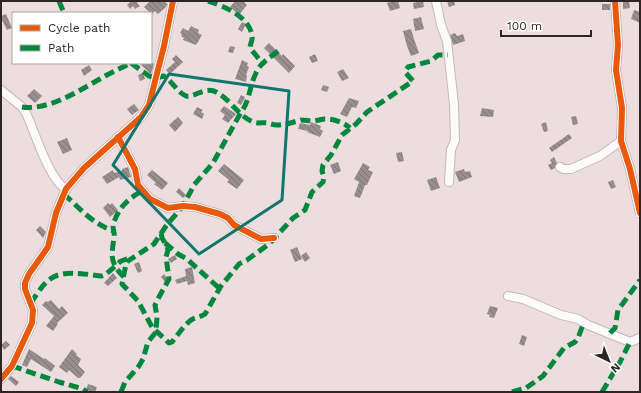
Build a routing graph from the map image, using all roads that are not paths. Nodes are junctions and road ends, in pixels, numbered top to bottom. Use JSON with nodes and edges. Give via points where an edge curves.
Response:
{"nodes":[{"id":1,"x":173,"y":1,"type":"edge"},
{"id":2,"x":436,"y":1,"type":"edge"},
{"id":3,"x":615,"y":1,"type":"edge"},
{"id":4,"x":1,"y":90,"type":"edge"},
{"id":5,"x":118,"y":137,"type":"junction"},
{"id":6,"x":621,"y":141,"type":"junction"},
{"id":7,"x":560,"y":167,"type":"dead end"},
{"id":8,"x":449,"y":182,"type":"dead end"},
{"id":9,"x":66,"y":189,"type":"junction"},
{"id":10,"x":640,"y":213,"type":"edge"},
{"id":11,"x":274,"y":238,"type":"dead end"},
{"id":12,"x":508,"y":296,"type":"dead end"},
{"id":13,"x":640,"y":338,"type":"edge"},
{"id":14,"x":1,"y":379,"type":"edge"}],
"edges":[{"from":1,"to":5,"type":"street","via":[[149,106],[141,117]]},
{"from":2,"to":8,"type":"street","via":[[446,41],[455,110],[455,140]]},
{"from":3,"to":6,"type":"street","via":[[618,34],[616,70],[622,108]]},
{"from":4,"to":9,"type":"street","via":[[26,113],[49,169]]},
{"from":5,"to":9,"type":"street","via":[[84,168]]},
{"from":5,"to":11,"type":"street","via":[[135,169],[138,185],[150,199],[168,208],[195,207],[220,214],[234,225],[261,239]]},
{"from":6,"to":7,"type":"street","via":[[600,156],[571,169]]},
{"from":6,"to":10,"type":"street"},
{"from":9,"to":14,"type":"street","via":[[56,213],[48,247],[25,283],[24,289],[33,310],[32,323],[12,366]]},
{"from":12,"to":13,"type":"street","via":[[578,319],[588,326],[630,342]]}]}
